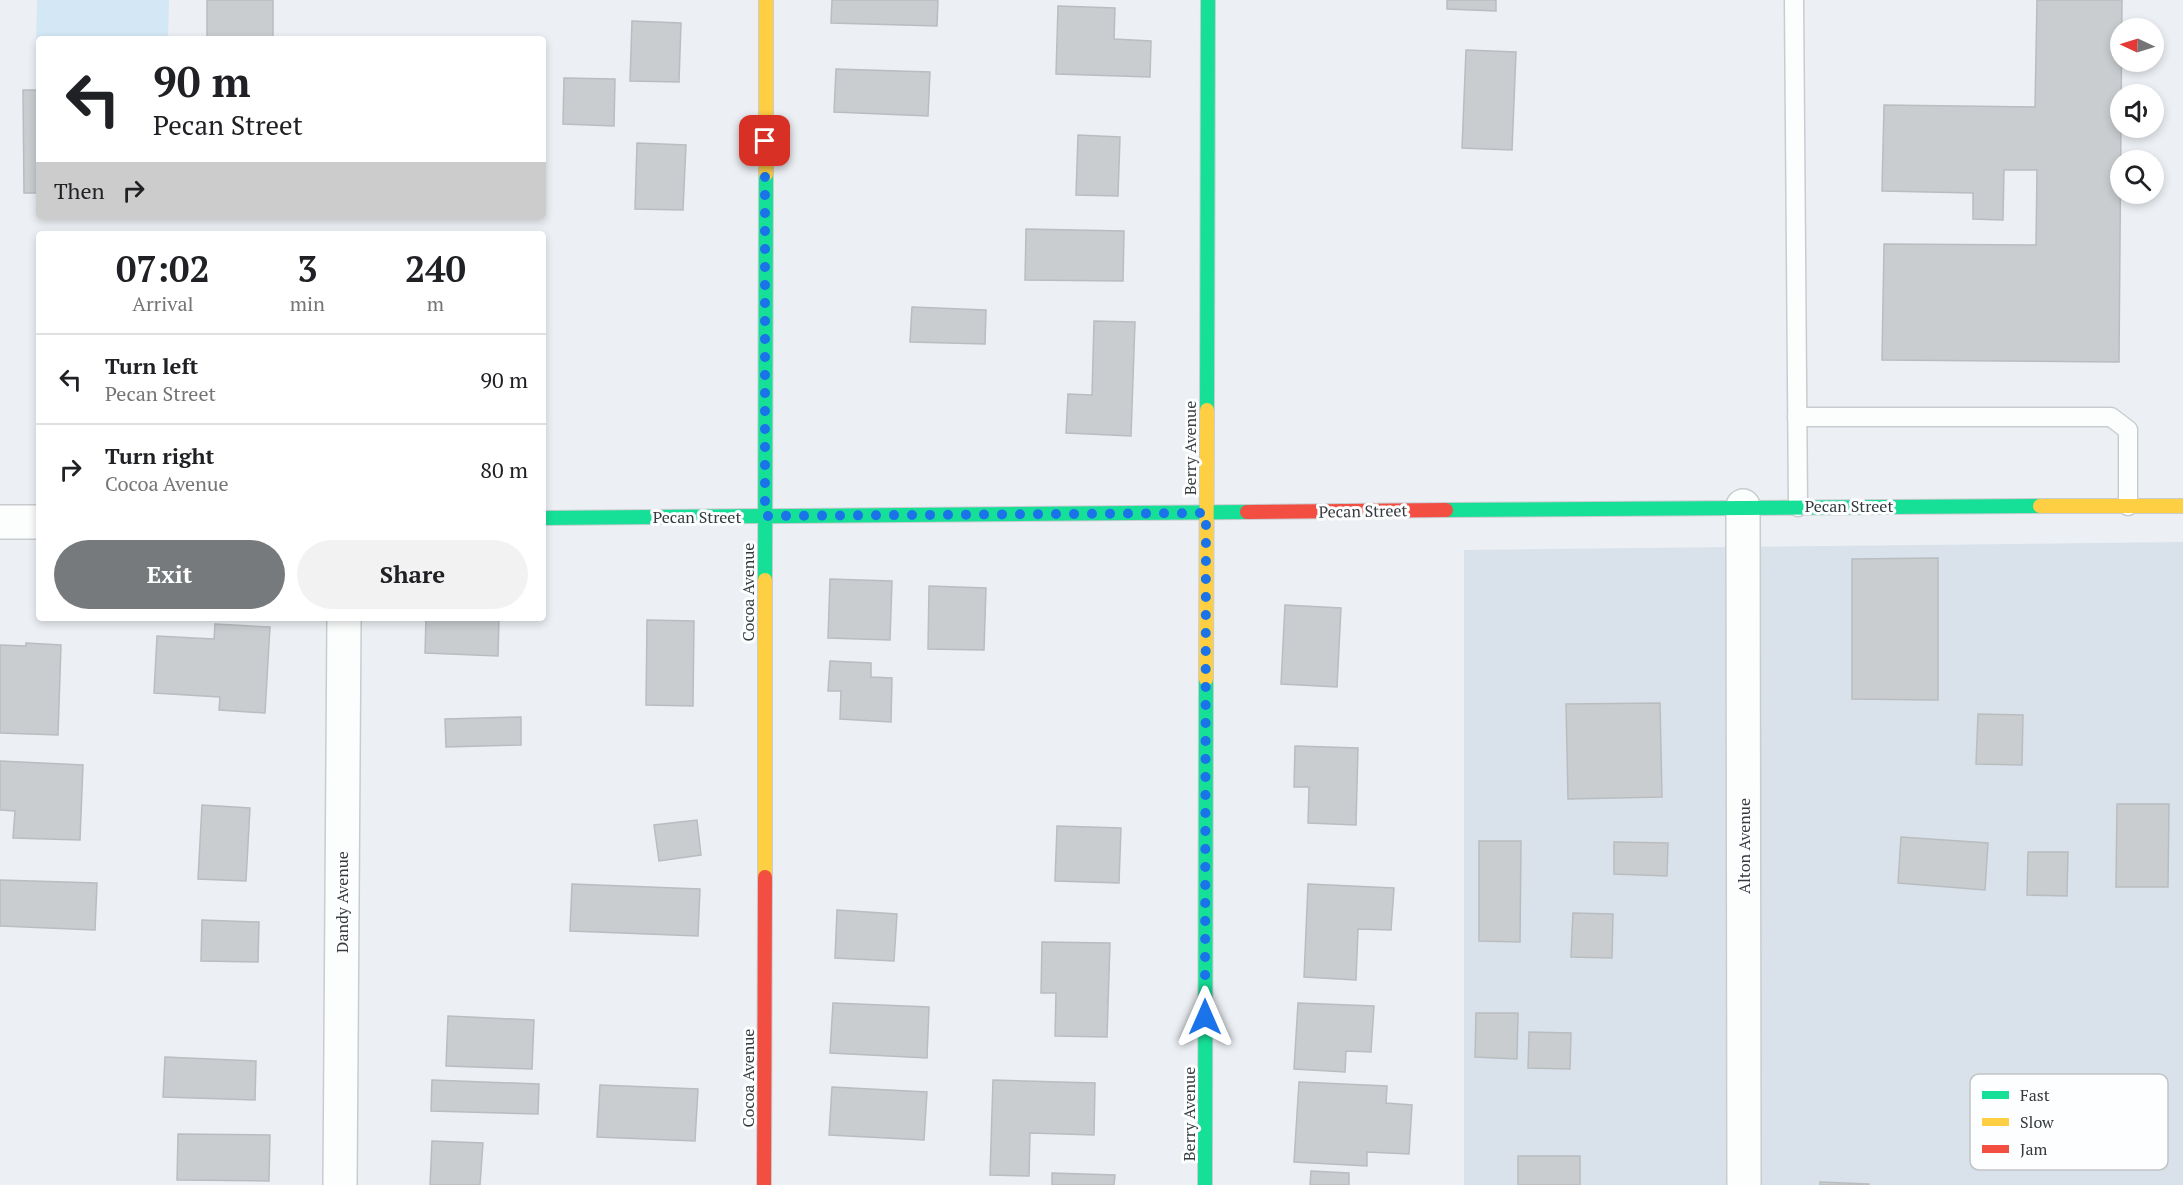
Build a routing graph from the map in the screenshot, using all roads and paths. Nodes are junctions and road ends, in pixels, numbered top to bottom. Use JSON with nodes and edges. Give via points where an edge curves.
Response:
{"nodes":[{"id":1,"x":766,"y":0,"type":"edge"},
{"id":2,"x":1208,"y":0,"type":"edge"},
{"id":3,"x":1794,"y":0,"type":"edge"},
{"id":4,"x":1797,"y":417,"type":"junction"},
{"id":5,"x":1743,"y":506,"type":"junction"},
{"id":6,"x":2128,"y":506,"type":"junction"},
{"id":7,"x":2183,"y":506,"type":"edge"},
{"id":8,"x":1797,"y":507,"type":"junction"},
{"id":9,"x":1206,"y":513,"type":"junction"},
{"id":10,"x":765,"y":516,"type":"junction"},
{"id":11,"x":546,"y":518,"type":"edge"},
{"id":12,"x":0,"y":522,"type":"edge"},
{"id":13,"x":36,"y":522,"type":"edge"},
{"id":14,"x":344,"y":621,"type":"edge"},
{"id":15,"x":340,"y":1185,"type":"edge"},
{"id":16,"x":764,"y":1185,"type":"edge"},
{"id":17,"x":1205,"y":1185,"type":"edge"},
{"id":18,"x":1744,"y":1185,"type":"edge"}],
"edges":[{"from":1,"to":10,"type":"street","name":"Cocoa Avenue"},
{"from":2,"to":9,"type":"street","name":"Berry Avenue"},
{"from":3,"to":4,"type":"lane"},
{"from":4,"to":6,"type":"lane","via":[[2111,417],[2128,430]]},
{"from":4,"to":8,"type":"lane"},
{"from":5,"to":8,"type":"street","name":"Pecan Street"},
{"from":5,"to":9,"type":"street","name":"Pecan Street"},
{"from":5,"to":18,"type":"street","name":"Alton Avenue"},
{"from":6,"to":7,"type":"street","name":"Pecan Street"},
{"from":6,"to":8,"type":"street","name":"Pecan Street"},
{"from":9,"to":10,"type":"street","name":"Pecan Street"},
{"from":9,"to":17,"type":"street","name":"Berry Avenue"},
{"from":10,"to":11,"type":"street","name":"Pecan Street"},
{"from":10,"to":16,"type":"street","name":"Cocoa Avenue"},
{"from":12,"to":13,"type":"street"},
{"from":14,"to":15,"type":"street","name":"Dandy Avenue"}]}
